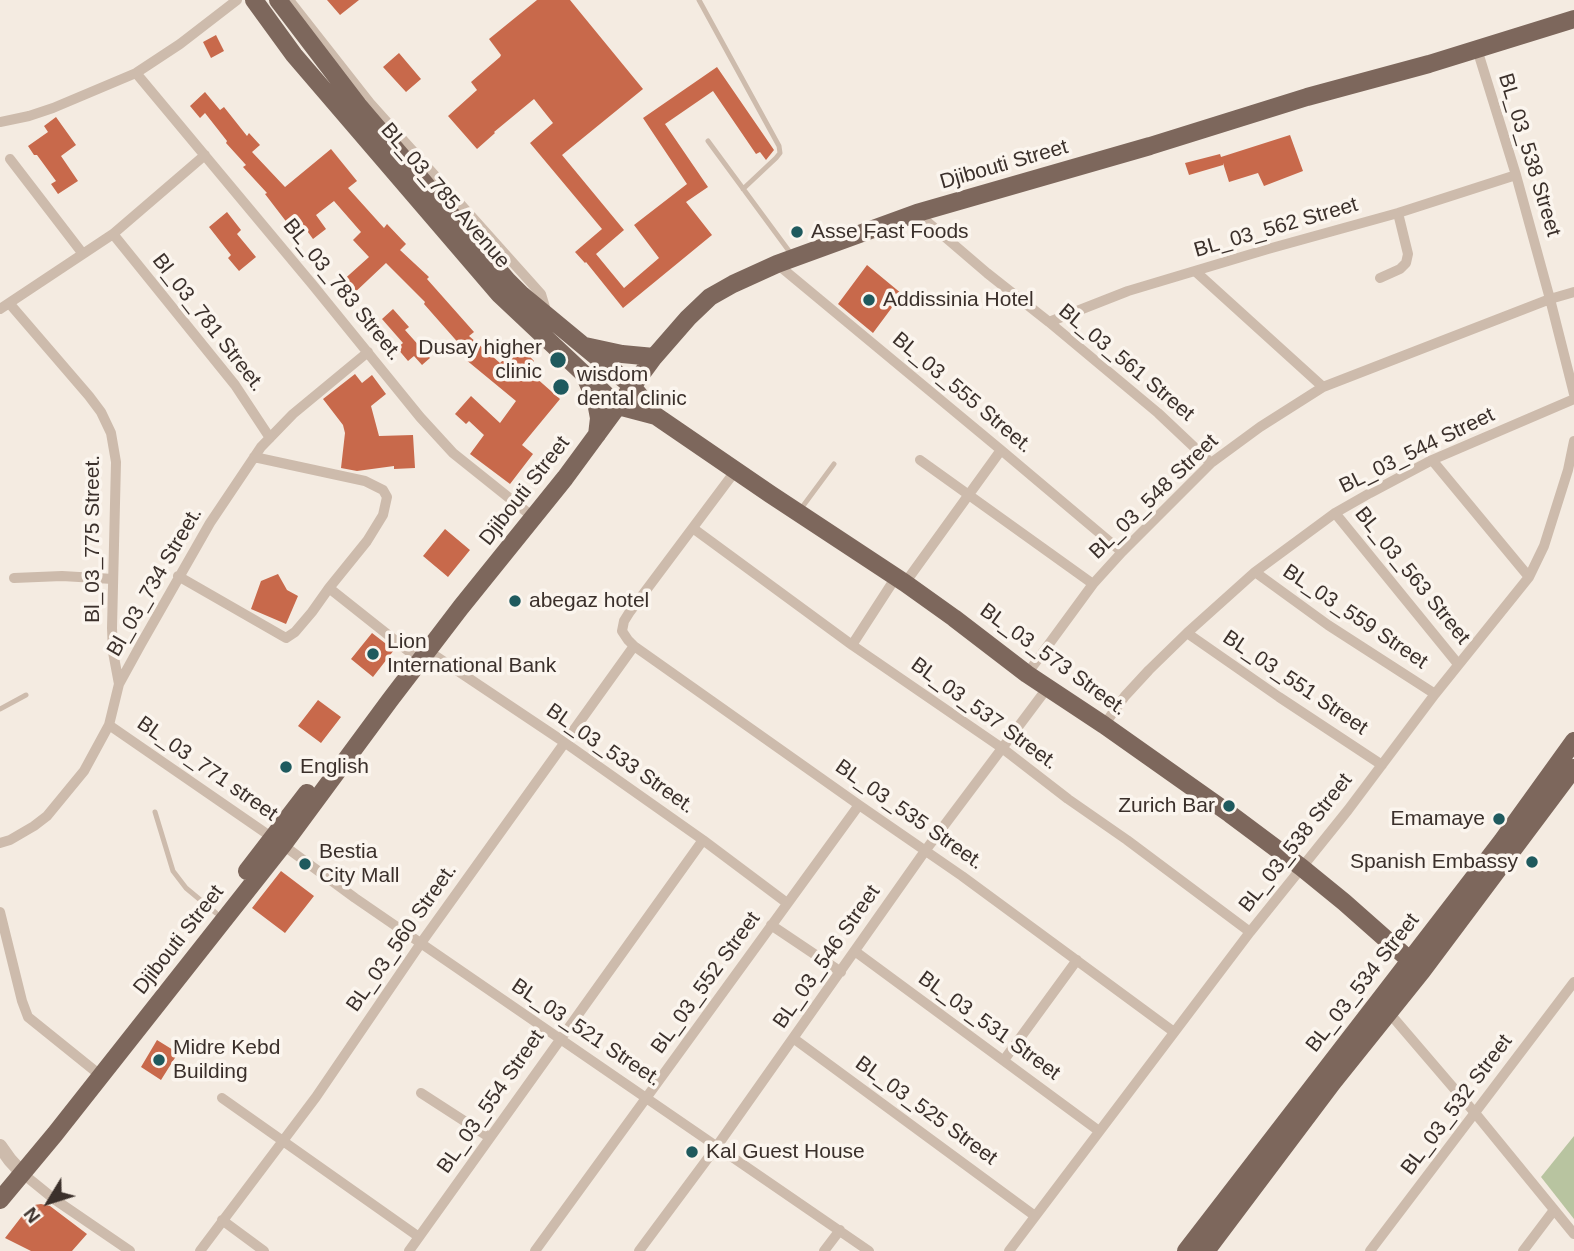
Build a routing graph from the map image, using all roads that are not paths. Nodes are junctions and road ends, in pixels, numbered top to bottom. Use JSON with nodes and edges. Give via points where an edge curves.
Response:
{"nodes":[{"id":1,"x":237,"y":0,"type":"edge"},
{"id":2,"x":254,"y":0,"type":"edge"},
{"id":3,"x":278,"y":0,"type":"edge"},
{"id":4,"x":289,"y":0,"type":"edge"},
{"id":5,"x":699,"y":0,"type":"edge"},
{"id":6,"x":1574,"y":7,"type":"edge"},
{"id":7,"x":1574,"y":19,"type":"edge"},
{"id":8,"x":1477,"y":49,"type":"junction"},
{"id":9,"x":136,"y":73,"type":"junction"},
{"id":10,"x":0,"y":121,"type":"edge"},
{"id":11,"x":708,"y":141,"type":"dead end"},
{"id":12,"x":205,"y":155,"type":"junction"},
{"id":13,"x":10,"y":159,"type":"dead end"},
{"id":14,"x":1516,"y":175,"type":"junction"},
{"id":15,"x":743,"y":189,"type":"junction"},
{"id":16,"x":917,"y":213,"type":"junction"},
{"id":17,"x":1398,"y":213,"type":"junction"},
{"id":18,"x":113,"y":234,"type":"junction"},
{"id":19,"x":83,"y":254,"type":"junction"},
{"id":20,"x":783,"y":257,"type":"junction"},
{"id":21,"x":1195,"y":271,"type":"junction"},
{"id":22,"x":1380,"y":278,"type":"dead end"},
{"id":23,"x":1574,"y":292,"type":"edge"},
{"id":24,"x":1550,"y":299,"type":"junction"},
{"id":25,"x":5,"y":306,"type":"edge"},
{"id":26,"x":548,"y":317,"type":"junction"},
{"id":27,"x":1049,"y":322,"type":"junction"},
{"id":28,"x":580,"y":345,"type":"junction"},
{"id":29,"x":368,"y":352,"type":"junction"},
{"id":30,"x":648,"y":356,"type":"junction"},
{"id":31,"x":582,"y":372,"type":"junction"},
{"id":32,"x":628,"y":383,"type":"junction"},
{"id":33,"x":1323,"y":387,"type":"junction"},
{"id":34,"x":1574,"y":397,"type":"edge"},
{"id":35,"x":614,"y":403,"type":"junction"},
{"id":36,"x":656,"y":415,"type":"junction"},
{"id":37,"x":598,"y":427,"type":"junction"},
{"id":38,"x":270,"y":438,"type":"junction"},
{"id":39,"x":1574,"y":441,"type":"edge"},
{"id":40,"x":1002,"y":450,"type":"junction"},
{"id":41,"x":254,"y":457,"type":"junction"},
{"id":42,"x":920,"y":460,"type":"dead end"},
{"id":43,"x":1432,"y":460,"type":"junction"},
{"id":44,"x":1211,"y":463,"type":"junction"},
{"id":45,"x":834,"y":464,"type":"dead end"},
{"id":46,"x":736,"y":470,"type":"junction"},
{"id":47,"x":969,"y":494,"type":"junction"},
{"id":48,"x":798,"y":513,"type":"junction"},
{"id":49,"x":1335,"y":513,"type":"junction"},
{"id":50,"x":529,"y":515,"type":"junction"},
{"id":51,"x":694,"y":528,"type":"junction"},
{"id":52,"x":1122,"y":552,"type":"junction"},
{"id":53,"x":1255,"y":572,"type":"junction"},
{"id":54,"x":178,"y":576,"type":"junction"},
{"id":55,"x":1529,"y":577,"type":"junction"},
{"id":56,"x":14,"y":578,"type":"dead end"},
{"id":57,"x":113,"y":579,"type":"junction"},
{"id":58,"x":900,"y":580,"type":"junction"},
{"id":59,"x":1093,"y":584,"type":"junction"},
{"id":60,"x":329,"y":588,"type":"junction"},
{"id":61,"x":1187,"y":633,"type":"junction"},
{"id":62,"x":852,"y":645,"type":"junction"},
{"id":63,"x":634,"y":646,"type":"junction"},
{"id":64,"x":420,"y":655,"type":"junction"},
{"id":65,"x":1458,"y":664,"type":"junction"},
{"id":66,"x":1027,"y":674,"type":"junction"},
{"id":67,"x":119,"y":684,"type":"junction"},
{"id":68,"x":1048,"y":687,"type":"junction"},
{"id":69,"x":1435,"y":694,"type":"junction"},
{"id":70,"x":26,"y":695,"type":"dead end"},
{"id":71,"x":0,"y":709,"type":"edge"},
{"id":72,"x":109,"y":725,"type":"junction"},
{"id":73,"x":1104,"y":725,"type":"junction"},
{"id":74,"x":564,"y":742,"type":"junction"},
{"id":75,"x":1573,"y":742,"type":"edge"},
{"id":76,"x":1002,"y":748,"type":"junction"},
{"id":77,"x":1382,"y":765,"type":"junction"},
{"id":78,"x":1574,"y":768,"type":"edge"},
{"id":79,"x":859,"y":805,"type":"junction"},
{"id":80,"x":155,"y":812,"type":"dead end"},
{"id":81,"x":277,"y":841,"type":"junction"},
{"id":82,"x":703,"y":841,"type":"junction"},
{"id":83,"x":0,"y":843,"type":"edge"},
{"id":84,"x":925,"y":851,"type":"junction"},
{"id":85,"x":1301,"y":867,"type":"junction"},
{"id":86,"x":787,"y":903,"type":"junction"},
{"id":87,"x":0,"y":912,"type":"edge"},
{"id":88,"x":216,"y":913,"type":"junction"},
{"id":89,"x":771,"y":925,"type":"junction"},
{"id":90,"x":1250,"y":932,"type":"junction"},
{"id":91,"x":421,"y":943,"type":"junction"},
{"id":92,"x":856,"y":952,"type":"junction"},
{"id":93,"x":1077,"y":960,"type":"junction"},
{"id":94,"x":1416,"y":965,"type":"junction"},
{"id":95,"x":841,"y":972,"type":"junction"},
{"id":96,"x":1574,"y":982,"type":"edge"},
{"id":97,"x":1384,"y":1006,"type":"junction"},
{"id":98,"x":1174,"y":1032,"type":"junction"},
{"id":99,"x":793,"y":1038,"type":"junction"},
{"id":100,"x":560,"y":1039,"type":"junction"},
{"id":101,"x":1004,"y":1060,"type":"junction"},
{"id":102,"x":97,"y":1073,"type":"junction"},
{"id":103,"x":421,"y":1093,"type":"dead end"},
{"id":104,"x":646,"y":1097,"type":"junction"},
{"id":105,"x":222,"y":1098,"type":"dead end"},
{"id":106,"x":1475,"y":1113,"type":"junction"},
{"id":107,"x":1099,"y":1131,"type":"junction"},
{"id":108,"x":489,"y":1137,"type":"junction"},
{"id":109,"x":283,"y":1140,"type":"junction"},
{"id":110,"x":0,"y":1146,"type":"edge"},
{"id":111,"x":717,"y":1146,"type":"junction"},
{"id":112,"x":19,"y":1169,"type":"junction"},
{"id":113,"x":0,"y":1185,"type":"edge"},
{"id":114,"x":1237,"y":1196,"type":"junction"},
{"id":115,"x":0,"y":1200,"type":"edge"},
{"id":116,"x":1554,"y":1210,"type":"junction"},
{"id":117,"x":1035,"y":1216,"type":"junction"},
{"id":118,"x":222,"y":1220,"type":"junction"},
{"id":119,"x":839,"y":1230,"type":"junction"},
{"id":120,"x":1574,"y":1234,"type":"edge"},
{"id":121,"x":419,"y":1237,"type":"junction"},
{"id":122,"x":131,"y":1251,"type":"edge"},
{"id":123,"x":200,"y":1251,"type":"edge"},
{"id":124,"x":264,"y":1251,"type":"edge"},
{"id":125,"x":409,"y":1251,"type":"edge"},
{"id":126,"x":535,"y":1251,"type":"edge"},
{"id":127,"x":639,"y":1251,"type":"edge"},
{"id":128,"x":824,"y":1251,"type":"edge"},
{"id":129,"x":869,"y":1251,"type":"edge"},
{"id":130,"x":1009,"y":1251,"type":"edge"},
{"id":131,"x":1186,"y":1251,"type":"edge"},
{"id":132,"x":1206,"y":1251,"type":"edge"},
{"id":133,"x":1370,"y":1251,"type":"edge"},
{"id":134,"x":1523,"y":1251,"type":"edge"}],
"edges":[{"from":1,"to":9,"type":"street"},
{"from":2,"to":31,"type":"main road","name":"BL_03_785 Avenue","via":[[294,55],[499,294]]},
{"from":3,"to":26,"type":"main road","name":"BL_03_785 Avenue","via":[[376,126],[507,279]]},
{"from":4,"to":26,"type":"street","via":[[370,103],[541,294]]},
{"from":5,"to":15,"type":"lane","via":[[779,146],[776,158]]},
{"from":6,"to":20,"type":"main road","name":"Djibouti Street","via":[[1430,57],[906,209]]},
{"from":7,"to":8,"type":"main road","name":"Djibouti Street"},
{"from":8,"to":14,"type":"street","name":"BL_03_538 Street"},
{"from":8,"to":16,"type":"main road","name":"Djibouti Street"},
{"from":9,"to":10,"type":"street","via":[[53,108]]},
{"from":9,"to":12,"type":"street","name":"BL_03_783 Street."},
{"from":11,"to":15,"type":"lane"},
{"from":12,"to":18,"type":"street"},
{"from":12,"to":29,"type":"street","name":"BL_03_783 Street."},
{"from":13,"to":19,"type":"street"},
{"from":14,"to":17,"type":"street","name":"BL_03_562 Street"},
{"from":14,"to":24,"type":"street","name":"BL_03_538 Street"},
{"from":15,"to":20,"type":"lane"},
{"from":16,"to":20,"type":"main road","name":"Djibouti Street"},
{"from":16,"to":27,"type":"street","name":"BL_03_561 Street"},
{"from":17,"to":21,"type":"street","name":"BL_03_562 Street"},
{"from":17,"to":22,"type":"street","via":[[1406,263]]},
{"from":18,"to":19,"type":"street"},
{"from":18,"to":38,"type":"street","name":"Bl_03_781 Street.","via":[[235,385]]},
{"from":19,"to":25,"type":"street"},
{"from":20,"to":30,"type":"main road","name":"Djibouti Street","via":[[710,297]]},
{"from":20,"to":40,"type":"street","name":"BL_03_555 Street."},
{"from":21,"to":27,"type":"street","name":"BL_03_562 Street"},
{"from":21,"to":33,"type":"street"},
{"from":23,"to":24,"type":"street","name":"BL_03_548 Street"},
{"from":24,"to":33,"type":"street","name":"BL_03_548 Street"},
{"from":24,"to":34,"type":"street","name":"BL_03_538 Street"},
{"from":25,"to":57,"type":"street","name":"Bl_03_775 Street.","via":[[89,396],[111,433],[116,462]]},
{"from":26,"to":28,"type":"main road","name":"BL_03_785 Avenue"},
{"from":27,"to":44,"type":"street","name":"BL_03_561 Street"},
{"from":28,"to":30,"type":"main road"},
{"from":28,"to":32,"type":"main road","name":"BL_03_785 Avenue"},
{"from":29,"to":38,"type":"street","name":"Bl_03_734 Street."},
{"from":29,"to":50,"type":"street","name":"BL_03_783 Street.","via":[[453,453]]},
{"from":30,"to":32,"type":"main road","name":"Djibouti Street"},
{"from":31,"to":35,"type":"main road","name":"BL_03_785 Avenue"},
{"from":31,"to":37,"type":"main road","via":[[597,402]]},
{"from":32,"to":35,"type":"main road","name":"Djibouti Street"},
{"from":32,"to":36,"type":"main road","name":"BL_03_785 Avenue"},
{"from":33,"to":44,"type":"street","name":"BL_03_548 Street"},
{"from":34,"to":43,"type":"street","name":"BL_03_544 Street"},
{"from":35,"to":36,"type":"main road"},
{"from":35,"to":37,"type":"main road","name":"Djibouti Street"},
{"from":36,"to":46,"type":"main road","name":"BL_03_573 Street."},
{"from":37,"to":50,"type":"main road","name":"Djibouti Street"},
{"from":38,"to":41,"type":"street","name":"Bl_03_734 Street."},
{"from":39,"to":55,"type":"street","name":"BL_03_538 Street","via":[[1544,546]]},
{"from":40,"to":47,"type":"street"},
{"from":40,"to":52,"type":"street","name":"BL_03_555 Street."},
{"from":41,"to":54,"type":"street","name":"Bl_03_734 Street."},
{"from":41,"to":60,"type":"street","via":[[365,481],[383,490],[387,497],[383,515]]},
{"from":42,"to":47,"type":"street"},
{"from":43,"to":49,"type":"street","name":"BL_03_544 Street"},
{"from":43,"to":55,"type":"street"},
{"from":44,"to":52,"type":"street","name":"BL_03_548 Street"},
{"from":45,"to":48,"type":"lane"},
{"from":46,"to":48,"type":"main road","name":"BL_03_573 Street."},
{"from":46,"to":51,"type":"street"},
{"from":47,"to":58,"type":"street"},
{"from":47,"to":59,"type":"street"},
{"from":48,"to":58,"type":"main road","name":"BL_03_573 Street."},
{"from":49,"to":53,"type":"street","name":"BL_03_544 Street"},
{"from":49,"to":65,"type":"street","name":"BL_03_563 Street"},
{"from":50,"to":64,"type":"main road","name":"Djibouti Street","via":[[460,590]]},
{"from":51,"to":62,"type":"street","name":"BL_03_537 Street."},
{"from":51,"to":63,"type":"street","name":"BL_03_535 Street.","via":[[624,621],[622,631]]},
{"from":52,"to":59,"type":"street","name":"BL_03_548 Street"},
{"from":53,"to":61,"type":"street","name":"BL_03_544 Street"},
{"from":53,"to":69,"type":"street","name":"BL_03_559 Street"},
{"from":54,"to":60,"type":"street","via":[[286,638]]},
{"from":54,"to":67,"type":"street","name":"Bl_03_734 Street."},
{"from":55,"to":65,"type":"street","name":"BL_03_538 Street"},
{"from":56,"to":57,"type":"street"},
{"from":57,"to":67,"type":"street","name":"Bl_03_775 Street.","via":[[113,652]]},
{"from":58,"to":62,"type":"street"},
{"from":58,"to":66,"type":"main road","name":"BL_03_573 Street."},
{"from":59,"to":66,"type":"street","name":"BL_03_548 Street"},
{"from":60,"to":64,"type":"street","name":"BL_03_533 Street."},
{"from":61,"to":73,"type":"street","name":"BL_03_544 Street","via":[[1125,696]]},
{"from":61,"to":77,"type":"street","name":"BL_03_551 Street"},
{"from":62,"to":76,"type":"street","name":"BL_03_537 Street."},
{"from":63,"to":74,"type":"street","name":"BL_03_560 Street."},
{"from":63,"to":79,"type":"street","name":"BL_03_535 Street."},
{"from":64,"to":74,"type":"street","name":"BL_03_533 Street."},
{"from":64,"to":81,"type":"main road","name":"Djibouti Street"},
{"from":65,"to":69,"type":"street","name":"BL_03_538 Street"},
{"from":66,"to":68,"type":"main road","name":"BL_03_573 Street."},
{"from":67,"to":72,"type":"street","name":"Bl_03_734 Street."},
{"from":68,"to":73,"type":"main road","name":"BL_03_573 Street."},
{"from":68,"to":76,"type":"street","name":"BL_03_546 Street"},
{"from":69,"to":77,"type":"street","name":"BL_03_538 Street"},
{"from":70,"to":71,"type":"lane"},
{"from":72,"to":81,"type":"street","name":"BL_03_771 street"},
{"from":72,"to":83,"type":"street","name":"Bl_03_734 Street.","via":[[84,771],[47,816]]},
{"from":73,"to":85,"type":"main road","name":"BL_03_573 Street."},
{"from":74,"to":82,"type":"street","name":"BL_03_533 Street."},
{"from":74,"to":91,"type":"street","name":"BL_03_560 Street."},
{"from":75,"to":94,"type":"main road","name":"BL_03_534 Street"},
{"from":76,"to":84,"type":"street","name":"BL_03_546 Street"},
{"from":76,"to":90,"type":"street","name":"BL_03_537 Street."},
{"from":77,"to":85,"type":"street","name":"BL_03_538 Street"},
{"from":78,"to":94,"type":"main road","name":"BL_03_534 Street"},
{"from":79,"to":84,"type":"street","name":"BL_03_535 Street."},
{"from":79,"to":86,"type":"street","name":"BL_03_552 Street"},
{"from":80,"to":88,"type":"lane","via":[[173,871]]},
{"from":81,"to":88,"type":"main road","name":"Djibouti Street"},
{"from":81,"to":91,"type":"street","name":"BL_03_521 Street."},
{"from":81,"to":102,"type":"main road","name":"Djibouti Street"},
{"from":82,"to":86,"type":"street","name":"BL_03_533 Street."},
{"from":82,"to":100,"type":"street","name":"BL_03_554 Street"},
{"from":84,"to":92,"type":"street","name":"BL_03_546 Street"},
{"from":84,"to":93,"type":"street","name":"BL_03_535 Street."},
{"from":85,"to":90,"type":"street","name":"BL_03_538 Street"},
{"from":85,"to":94,"type":"main road","name":"BL_03_573 Street."},
{"from":86,"to":89,"type":"street","name":"BL_03_552 Street"},
{"from":87,"to":102,"type":"street","via":[[28,1017]]},
{"from":88,"to":102,"type":"main road","name":"Djibouti Street"},
{"from":89,"to":95,"type":"street"},
{"from":89,"to":104,"type":"street","name":"BL_03_552 Street"},
{"from":90,"to":98,"type":"street","name":"BL_03_538 Street"},
{"from":91,"to":100,"type":"street","name":"BL_03_521 Street."},
{"from":91,"to":109,"type":"street","name":"BL_03_560 Street."},
{"from":92,"to":95,"type":"street","name":"BL_03_546 Street"},
{"from":92,"to":101,"type":"street","name":"BL_03_531 Street"},
{"from":93,"to":98,"type":"street","name":"BL_03_535 Street."},
{"from":93,"to":101,"type":"street"},
{"from":94,"to":97,"type":"main road","name":"BL_03_534 Street"},
{"from":95,"to":99,"type":"street","name":"BL_03_546 Street"},
{"from":96,"to":106,"type":"street","name":"BL_03_532 Street"},
{"from":97,"to":106,"type":"street"},
{"from":97,"to":114,"type":"main road","name":"BL_03_534 Street","via":[[1333,1082]]},
{"from":98,"to":107,"type":"street","name":"BL_03_538 Street"},
{"from":99,"to":111,"type":"street","name":"BL_03_546 Street"},
{"from":99,"to":117,"type":"street","name":"BL_03_525 Street"},
{"from":100,"to":104,"type":"street","name":"BL_03_521 Street."},
{"from":100,"to":108,"type":"street","name":"BL_03_554 Street"},
{"from":101,"to":107,"type":"street","name":"BL_03_531 Street"},
{"from":102,"to":112,"type":"main road","name":"Djibouti Street","via":[[55,1135]]},
{"from":103,"to":108,"type":"street"},
{"from":104,"to":111,"type":"street","name":"BL_03_521 Street."},
{"from":104,"to":126,"type":"street","name":"BL_03_552 Street"},
{"from":105,"to":109,"type":"street"},
{"from":106,"to":116,"type":"street"},
{"from":106,"to":133,"type":"street","name":"BL_03_532 Street"},
{"from":107,"to":117,"type":"street","name":"BL_03_538 Street"},
{"from":108,"to":121,"type":"street","name":"BL_03_554 Street"},
{"from":109,"to":118,"type":"street","name":"BL_03_560 Street."},
{"from":109,"to":121,"type":"street"},
{"from":110,"to":112,"type":"street"},
{"from":111,"to":119,"type":"street","name":"BL_03_521 Street."},
{"from":111,"to":127,"type":"street","name":"BL_03_546 Street"},
{"from":112,"to":113,"type":"main road","name":"Djibouti Street"},
{"from":112,"to":115,"type":"main road","name":"Djibouti Street"},
{"from":112,"to":122,"type":"street","via":[[54,1199]]},
{"from":114,"to":131,"type":"main road","name":"BL_03_534 Street"},
{"from":114,"to":132,"type":"main road","name":"BL_03_534 Street"},
{"from":116,"to":120,"type":"street"},
{"from":116,"to":134,"type":"street"},
{"from":117,"to":130,"type":"street","name":"BL_03_538 Street"},
{"from":118,"to":123,"type":"street","name":"BL_03_560 Street."},
{"from":118,"to":124,"type":"street"},
{"from":119,"to":128,"type":"street"},
{"from":119,"to":129,"type":"street","name":"BL_03_521 Street."},
{"from":121,"to":125,"type":"street","name":"BL_03_554 Street"}]}
